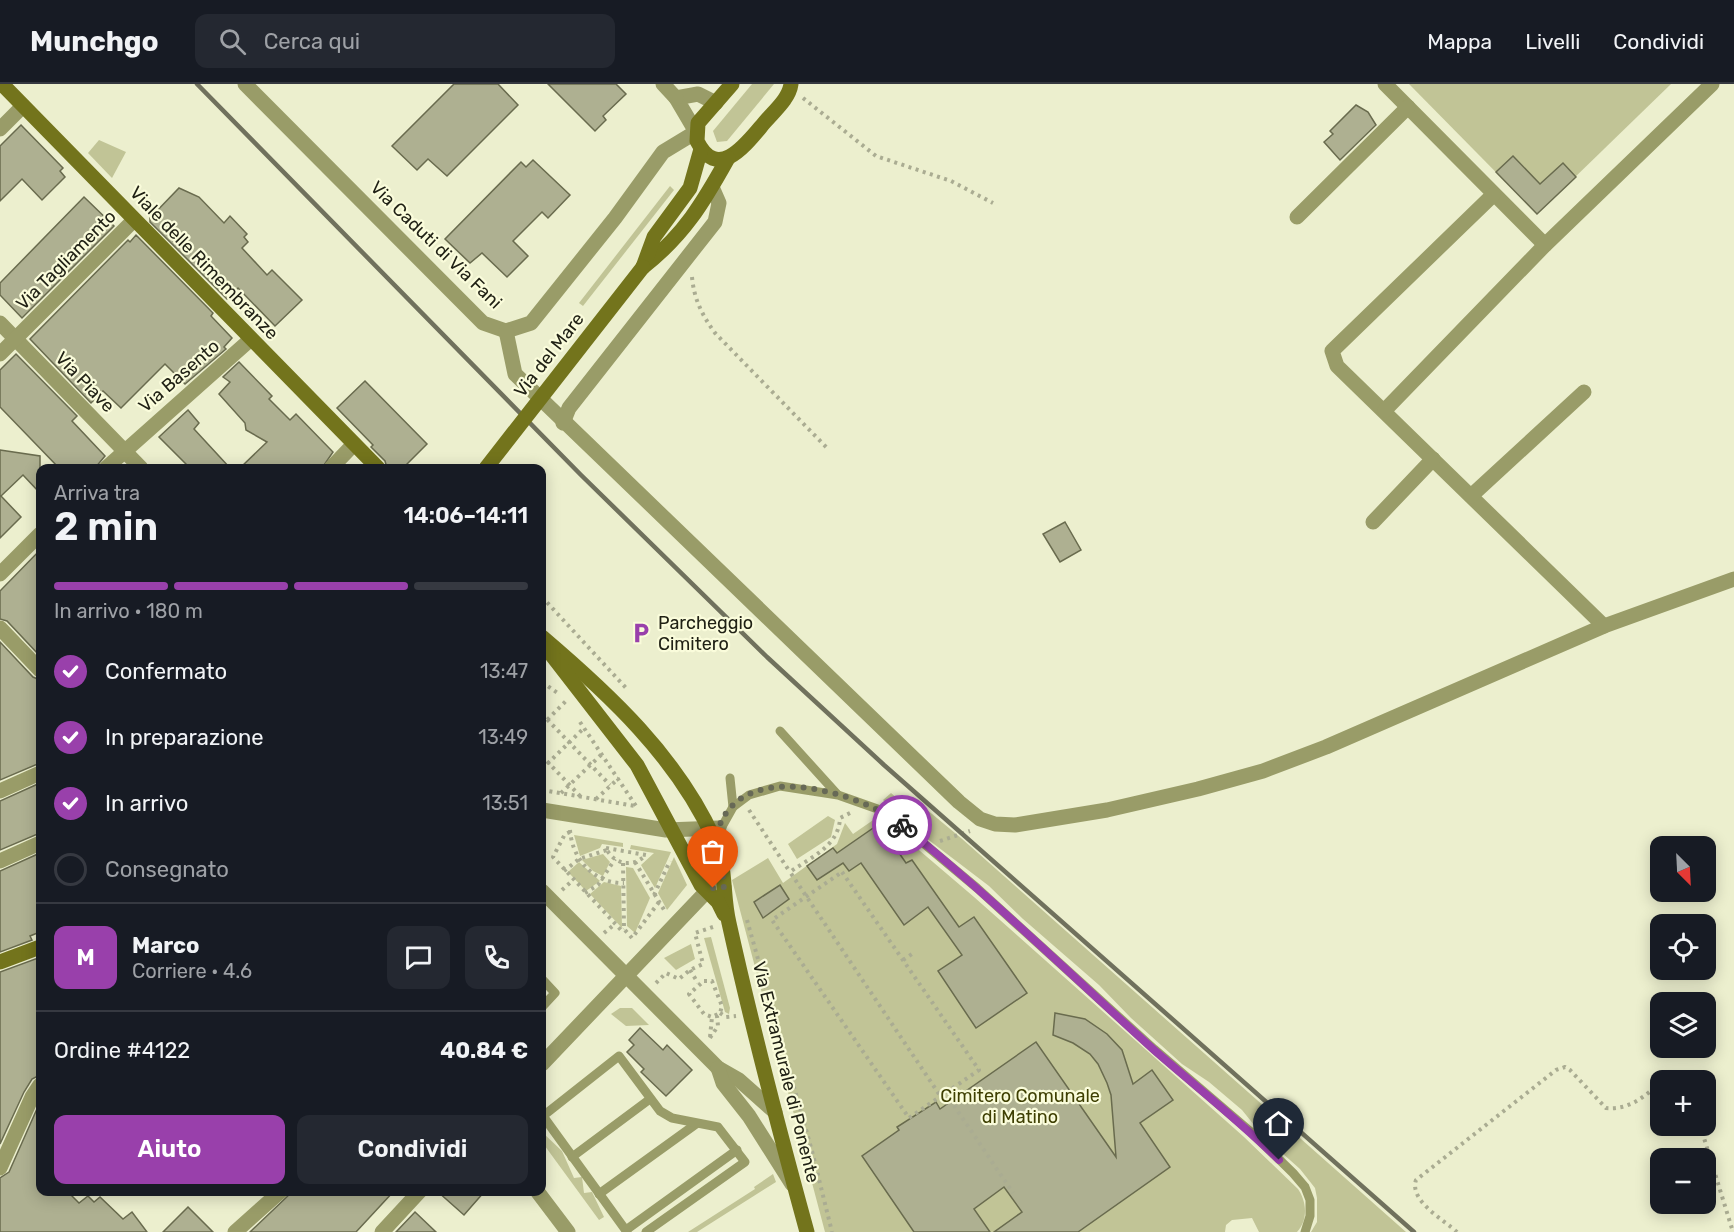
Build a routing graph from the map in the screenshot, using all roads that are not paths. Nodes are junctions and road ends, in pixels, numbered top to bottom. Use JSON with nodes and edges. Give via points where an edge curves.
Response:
{"nodes":[{"id":1,"x":2,"y":84,"type":"edge"},
{"id":2,"x":245,"y":84,"type":"edge"},
{"id":3,"x":663,"y":84,"type":"edge"},
{"id":4,"x":732,"y":84,"type":"edge"},
{"id":5,"x":1385,"y":84,"type":"edge"},
{"id":6,"x":1712,"y":84,"type":"edge"},
{"id":7,"x":791,"y":86,"type":"edge"},
{"id":8,"x":700,"y":89,"type":"edge"},
{"id":9,"x":676,"y":98,"type":"junction"},
{"id":10,"x":716,"y":103,"type":"junction"},
{"id":11,"x":23,"y":106,"type":"junction"},
{"id":12,"x":1408,"y":107,"type":"junction"},
{"id":13,"x":0,"y":129,"type":"edge"},
{"id":14,"x":696,"y":132,"type":"junction"},
{"id":15,"x":701,"y":149,"type":"junction"},
{"id":16,"x":728,"y":158,"type":"junction"},
{"id":17,"x":712,"y":186,"type":"junction"},
{"id":18,"x":1493,"y":195,"type":"junction"},
{"id":19,"x":1297,"y":217,"type":"dead end"},
{"id":20,"x":134,"y":220,"type":"junction"},
{"id":21,"x":1545,"y":245,"type":"junction"},
{"id":22,"x":643,"y":267,"type":"junction"},
{"id":23,"x":0,"y":323,"type":"edge"},
{"id":24,"x":506,"y":331,"type":"junction"},
{"id":25,"x":15,"y":338,"type":"junction"},
{"id":26,"x":251,"y":339,"type":"junction"},
{"id":27,"x":0,"y":354,"type":"edge"},
{"id":28,"x":1584,"y":392,"type":"dead end"},
{"id":29,"x":1385,"y":410,"type":"junction"},
{"id":30,"x":563,"y":423,"type":"junction"},
{"id":31,"x":354,"y":444,"type":"junction"},
{"id":32,"x":124,"y":450,"type":"junction"},
{"id":33,"x":1433,"y":459,"type":"junction"},
{"id":34,"x":110,"y":464,"type":"edge"},
{"id":35,"x":137,"y":464,"type":"edge"},
{"id":36,"x":335,"y":464,"type":"edge"},
{"id":37,"x":374,"y":464,"type":"edge"},
{"id":38,"x":489,"y":464,"type":"edge"},
{"id":39,"x":1470,"y":496,"type":"junction"},
{"id":40,"x":1373,"y":522,"type":"dead end"},
{"id":41,"x":36,"y":538,"type":"edge"},
{"id":42,"x":0,"y":574,"type":"edge"},
{"id":43,"x":1734,"y":579,"type":"edge"},
{"id":44,"x":1604,"y":626,"type":"junction"},
{"id":45,"x":0,"y":628,"type":"edge"},
{"id":46,"x":546,"y":642,"type":"edge"},
{"id":47,"x":546,"y":644,"type":"edge"},
{"id":48,"x":36,"y":666,"type":"edge"},
{"id":49,"x":780,"y":731,"type":"dead end"},
{"id":50,"x":36,"y":775,"type":"edge"},
{"id":51,"x":730,"y":778,"type":"dead end"},
{"id":52,"x":0,"y":791,"type":"edge"},
{"id":53,"x":838,"y":795,"type":"junction"},
{"id":54,"x":733,"y":807,"type":"junction"},
{"id":55,"x":546,"y":811,"type":"edge"},
{"id":56,"x":713,"y":828,"type":"junction"},
{"id":57,"x":676,"y":836,"type":"junction"},
{"id":58,"x":36,"y":845,"type":"edge"},
{"id":59,"x":0,"y":861,"type":"edge"},
{"id":60,"x":724,"y":887,"type":"junction"},
{"id":61,"x":707,"y":891,"type":"junction"},
{"id":62,"x":546,"y":895,"type":"edge"},
{"id":63,"x":728,"y":922,"type":"junction"},
{"id":64,"x":36,"y":948,"type":"edge"},
{"id":65,"x":0,"y":962,"type":"edge"},
{"id":66,"x":624,"y":977,"type":"junction"},
{"id":67,"x":546,"y":983,"type":"edge"},
{"id":68,"x":546,"y":1003,"type":"edge"},
{"id":69,"x":546,"y":1060,"type":"edge"},
{"id":70,"x":718,"y":1068,"type":"junction"},
{"id":71,"x":36,"y":1091,"type":"edge"},
{"id":72,"x":650,"y":1099,"type":"junction"},
{"id":73,"x":775,"y":1112,"type":"junction"},
{"id":74,"x":546,"y":1114,"type":"edge"},
{"id":75,"x":546,"y":1120,"type":"edge"},
{"id":76,"x":696,"y":1124,"type":"junction"},
{"id":77,"x":757,"y":1128,"type":"junction"},
{"id":78,"x":781,"y":1134,"type":"junction"},
{"id":79,"x":737,"y":1150,"type":"junction"},
{"id":80,"x":572,"y":1157,"type":"junction"},
{"id":81,"x":0,"y":1168,"type":"edge"},
{"id":82,"x":795,"y":1189,"type":"junction"},
{"id":83,"x":599,"y":1194,"type":"junction"},
{"id":84,"x":275,"y":1196,"type":"edge"},
{"id":85,"x":415,"y":1196,"type":"edge"},
{"id":86,"x":541,"y":1196,"type":"edge"},
{"id":87,"x":627,"y":1231,"type":"edge"},
{"id":88,"x":235,"y":1232,"type":"edge"},
{"id":89,"x":382,"y":1232,"type":"edge"},
{"id":90,"x":568,"y":1232,"type":"edge"},
{"id":91,"x":646,"y":1232,"type":"edge"},
{"id":92,"x":807,"y":1232,"type":"edge"},
{"id":93,"x":1305,"y":1232,"type":"edge"}],
"edges":[{"from":1,"to":11,"type":"main road","name":"Viale delle Rimembranze"},
{"from":2,"to":24,"type":"street","name":"Via Caduti di Via Fani","via":[[483,323]]},
{"from":3,"to":9,"type":"street"},
{"from":4,"to":10,"type":"main road"},
{"from":5,"to":12,"type":"street"},
{"from":6,"to":21,"type":"street"},
{"from":7,"to":16,"type":"main road","name":"Via del Mare","via":[[740,151]]},
{"from":8,"to":9,"type":"street"},
{"from":8,"to":10,"type":"street"},
{"from":9,"to":14,"type":"street"},
{"from":10,"to":14,"type":"main road","via":[[698,123]]},
{"from":11,"to":13,"type":"street"},
{"from":11,"to":20,"type":"main road","name":"Viale delle Rimembranze"},
{"from":12,"to":18,"type":"street"},
{"from":12,"to":19,"type":"street"},
{"from":14,"to":15,"type":"main road"},
{"from":14,"to":24,"type":"street","name":"Via Caduti di Via Fani","via":[[663,152],[531,323]]},
{"from":15,"to":16,"type":"main road","via":[[716,158]]},
{"from":15,"to":22,"type":"main road","name":"Via del Mare","via":[[690,188],[654,237]]},
{"from":16,"to":17,"type":"main road","name":"Via del Mare"},
{"from":17,"to":22,"type":"main road","name":"Via del Mare","via":[[669,247]]},
{"from":17,"to":30,"type":"street","via":[[719,203],[715,222],[569,408]]},
{"from":18,"to":21,"type":"street"},
{"from":18,"to":29,"type":"street","via":[[1332,351],[1337,366]]},
{"from":20,"to":25,"type":"street","name":"Via Tagliamento"},
{"from":20,"to":26,"type":"main road","name":"Viale delle Rimembranze"},
{"from":21,"to":29,"type":"street"},
{"from":22,"to":38,"type":"main road","name":"Via del Mare","bridge":true},
{"from":23,"to":25,"type":"street","name":"Via Piave"},
{"from":24,"to":30,"type":"street","via":[[515,374]]},
{"from":25,"to":27,"type":"street","name":"Via Tagliamento"},
{"from":25,"to":32,"type":"street","name":"Via Piave"},
{"from":26,"to":31,"type":"main road","name":"Viale delle Rimembranze"},
{"from":26,"to":32,"type":"street","name":"Via Basento"},
{"from":28,"to":39,"type":"street"},
{"from":29,"to":33,"type":"street"},
{"from":30,"to":44,"type":"street","via":[[959,802],[980,819],[995,824],[1015,825],[1107,810],[1263,771]]},
{"from":31,"to":36,"type":"street"},
{"from":31,"to":37,"type":"main road","name":"Viale delle Rimembranze"},
{"from":32,"to":34,"type":"street","name":"Via Basento"},
{"from":32,"to":35,"type":"street","name":"Via Piave"},
{"from":33,"to":39,"type":"street"},
{"from":33,"to":40,"type":"street"},
{"from":39,"to":44,"type":"street"},
{"from":41,"to":42,"type":"street"},
{"from":43,"to":44,"type":"street"},
{"from":45,"to":48,"type":"street"},
{"from":46,"to":56,"type":"main road","name":"Via Extramurale di Ponente","via":[[588,675],[667,760]]},
{"from":47,"to":57,"type":"main road","name":"Via Extramurale di Ponente","via":[[637,765]]},
{"from":49,"to":53,"type":"lane"},
{"from":50,"to":52,"type":"street"},
{"from":51,"to":54,"type":"lane"},
{"from":53,"to":54,"type":"lane","via":[[780,786],[764,789]]},
{"from":53,"to":93,"type":"lane","via":[[886,812],[1226,1110],[1305,1187],[1310,1200]]},
{"from":54,"to":56,"type":"lane"},
{"from":55,"to":57,"type":"street"},
{"from":56,"to":57,"type":"street"},
{"from":56,"to":60,"type":"main road","name":"Via Extramurale di Ponente","via":[[722,859]]},
{"from":57,"to":61,"type":"main road","name":"Via Extramurale di Ponente"},
{"from":58,"to":59,"type":"street"},
{"from":60,"to":61,"type":"street"},
{"from":60,"to":63,"type":"main road","name":"Via Extramurale di Ponente"},
{"from":61,"to":63,"type":"main road","name":"Via Extramurale di Ponente"},
{"from":61,"to":66,"type":"street"},
{"from":62,"to":66,"type":"street"},
{"from":63,"to":73,"type":"main road","name":"Via Extramurale di Ponente"},
{"from":64,"to":65,"type":"main road"},
{"from":66,"to":69,"type":"street"},
{"from":66,"to":70,"type":"street"},
{"from":67,"to":68,"type":"lane","via":[[555,993]]},
{"from":70,"to":73,"type":"street","via":[[739,1080]]},
{"from":70,"to":77,"type":"street","via":[[723,1083]]},
{"from":71,"to":81,"type":"street"},
{"from":72,"to":74,"type":"lane","via":[[619,1056]]},
{"from":72,"to":76,"type":"lane","via":[[672,1118]]},
{"from":72,"to":80,"type":"lane"},
{"from":73,"to":78,"type":"main road","name":"Via Extramurale di Ponente"},
{"from":75,"to":80,"type":"lane"},
{"from":76,"to":79,"type":"lane","via":[[718,1127]]},
{"from":76,"to":83,"type":"lane"},
{"from":77,"to":78,"type":"street","via":[[766,1134]]},
{"from":77,"to":82,"type":"street"},
{"from":78,"to":82,"type":"main road","name":"Via Extramurale di Ponente"},
{"from":79,"to":87,"type":"lane"},
{"from":79,"to":91,"type":"lane","via":[[745,1162]]},
{"from":80,"to":83,"type":"lane"},
{"from":82,"to":92,"type":"main road","name":"Via Extramurale di Ponente"},
{"from":83,"to":87,"type":"lane"},
{"from":84,"to":88,"type":"street"},
{"from":85,"to":89,"type":"street"},
{"from":86,"to":90,"type":"street"}]}
